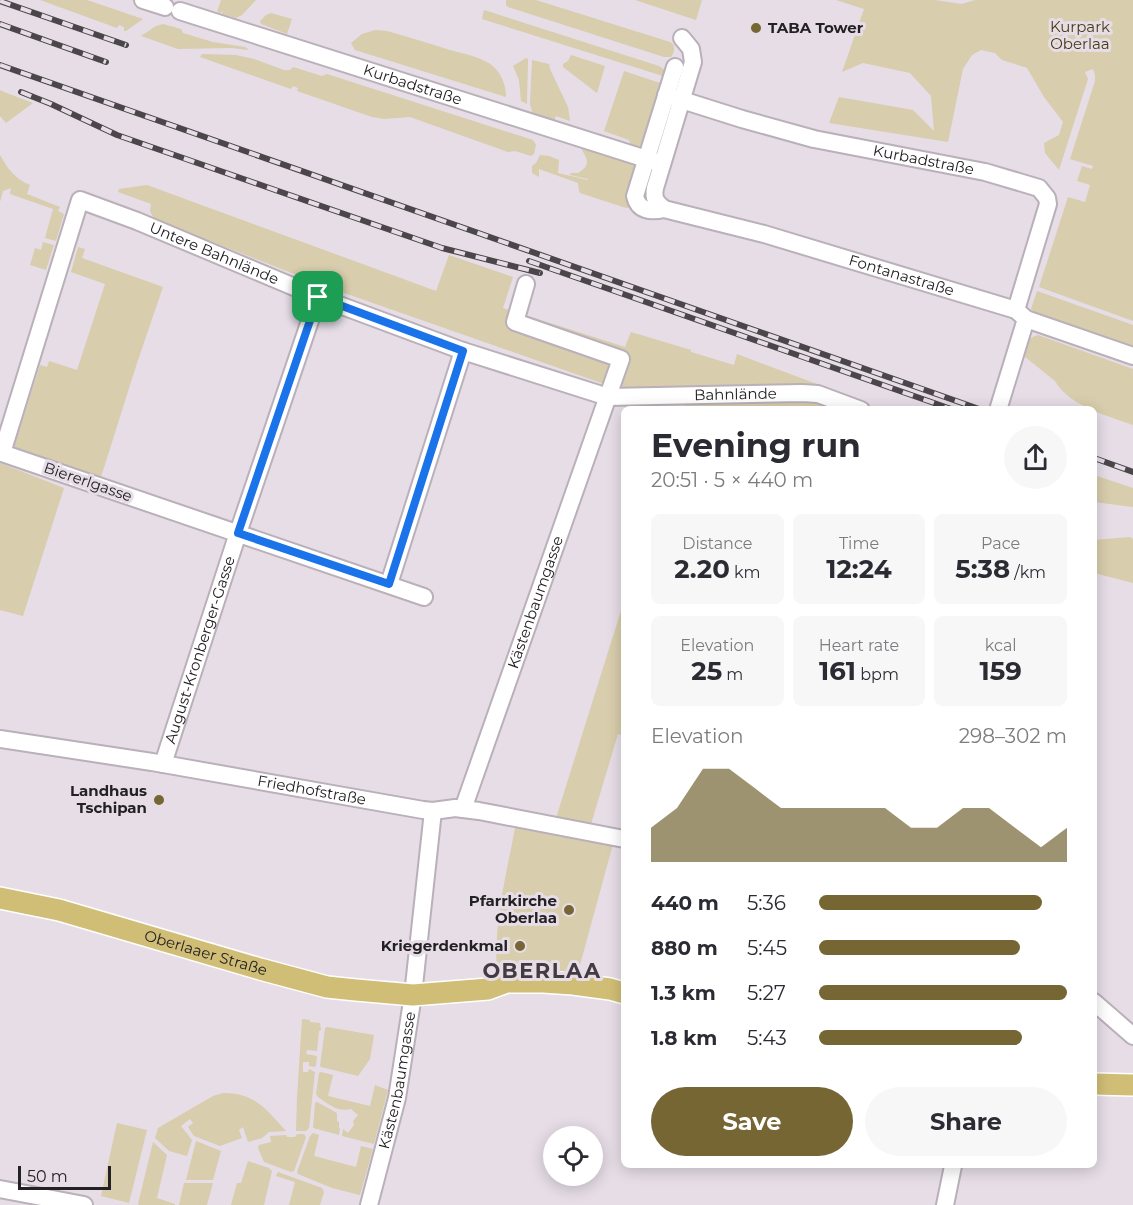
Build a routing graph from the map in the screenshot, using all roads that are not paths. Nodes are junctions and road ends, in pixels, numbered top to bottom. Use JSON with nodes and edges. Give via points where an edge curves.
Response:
{"nodes":[{"id":1,"x":143,"y":0,"type":"edge"},
{"id":2,"x":682,"y":38,"type":"dead end"},
{"id":3,"x":675,"y":67,"type":"dead end"},
{"id":4,"x":674,"y":97,"type":"junction"},
{"id":5,"x":655,"y":161,"type":"junction"},
{"id":6,"x":80,"y":200,"type":"joint"},
{"id":7,"x":526,"y":284,"type":"dead end"},
{"id":8,"x":318,"y":297,"type":"junction"},
{"id":9,"x":1021,"y":315,"type":"junction"},
{"id":10,"x":463,"y":351,"type":"junction"},
{"id":11,"x":1133,"y":356,"type":"edge"},
{"id":12,"x":608,"y":397,"type":"junction"},
{"id":13,"x":850,"y":406,"type":"edge"},
{"id":14,"x":999,"y":406,"type":"edge"},
{"id":15,"x":238,"y":533,"type":"junction"},
{"id":16,"x":389,"y":584,"type":"junction"},
{"id":17,"x":424,"y":597,"type":"dead end"},
{"id":18,"x":0,"y":739,"type":"edge"},
{"id":19,"x":163,"y":764,"type":"junction"},
{"id":20,"x":463,"y":809,"type":"junction"},
{"id":21,"x":433,"y":811,"type":"junction"},
{"id":22,"x":621,"y":838,"type":"edge"},
{"id":23,"x":0,"y":898,"type":"edge"},
{"id":24,"x":488,"y":989,"type":"junction"},
{"id":25,"x":621,"y":992,"type":"edge"},
{"id":26,"x":413,"y":995,"type":"junction"},
{"id":27,"x":621,"y":998,"type":"edge"},
{"id":28,"x":1097,"y":1005,"type":"edge"},
{"id":29,"x":1133,"y":1036,"type":"edge"},
{"id":30,"x":1097,"y":1084,"type":"edge"},
{"id":31,"x":1133,"y":1085,"type":"edge"},
{"id":32,"x":953,"y":1168,"type":"edge"},
{"id":33,"x":0,"y":1189,"type":"edge"},
{"id":34,"x":84,"y":1205,"type":"edge"},
{"id":35,"x":369,"y":1205,"type":"edge"},
{"id":36,"x":945,"y":1205,"type":"edge"}],
"edges":[{"from":1,"to":5,"type":"street","name":"Kurbadstraße"},
{"from":2,"to":4,"type":"street","via":[[691,49],[693,62]]},
{"from":3,"to":4,"type":"street"},
{"from":4,"to":5,"type":"street"},
{"from":4,"to":9,"type":"street","name":"Kurbadstraße","via":[[814,139],[985,172],[1039,188],[1048,204]]},
{"from":5,"to":9,"type":"street","name":"Fontanastraße","via":[[635,196],[640,207],[664,209],[764,234]]},
{"from":6,"to":8,"type":"street","name":"Untere Bahnlände"},
{"from":6,"to":15,"type":"street","name":"Biererlgasse","via":[[2,453]]},
{"from":7,"to":12,"type":"street","via":[[515,322],[621,359]]},
{"from":8,"to":10,"type":"street","name":"Untere Bahnlände"},
{"from":8,"to":15,"type":"street","name":"August-Kronberger-Gasse"},
{"from":9,"to":11,"type":"street","name":"Fontanastraße"},
{"from":9,"to":14,"type":"street","name":"Kurbadstraße"},
{"from":10,"to":12,"type":"street","name":"Untere Bahnlände"},
{"from":10,"to":16,"type":"street"},
{"from":12,"to":13,"type":"street","name":"Bahnlände","via":[[802,393],[818,394]]},
{"from":12,"to":20,"type":"street","name":"Kästenbaumgasse"},
{"from":15,"to":16,"type":"street","name":"Biererlgasse"},
{"from":15,"to":19,"type":"street","name":"August-Kronberger-Gasse"},
{"from":16,"to":17,"type":"street","name":"Biererlgasse"},
{"from":18,"to":19,"type":"street","name":"Friedhofstraße"},
{"from":19,"to":21,"type":"street","name":"Friedhofstraße"},
{"from":20,"to":21,"type":"street","name":"Friedhofstraße"},
{"from":20,"to":22,"type":"street","name":"Friedhofstraße"},
{"from":21,"to":26,"type":"street","name":"Kästenbaumgasse"},
{"from":23,"to":26,"type":"main road","name":"Oberlaaer Straße","via":[[59,910],[327,987]]},
{"from":24,"to":25,"type":"main road","via":[[507,982],[543,982]]},
{"from":24,"to":26,"type":"main road","name":"Oberlaaer Straße"},
{"from":24,"to":27,"type":"main road","via":[[507,994]]},
{"from":26,"to":35,"type":"street","name":"Kästenbaumgasse","via":[[397,1098]]},
{"from":28,"to":29,"type":"street"},
{"from":30,"to":31,"type":"main road"},
{"from":32,"to":36,"type":"street"},
{"from":33,"to":34,"type":"street"}]}
